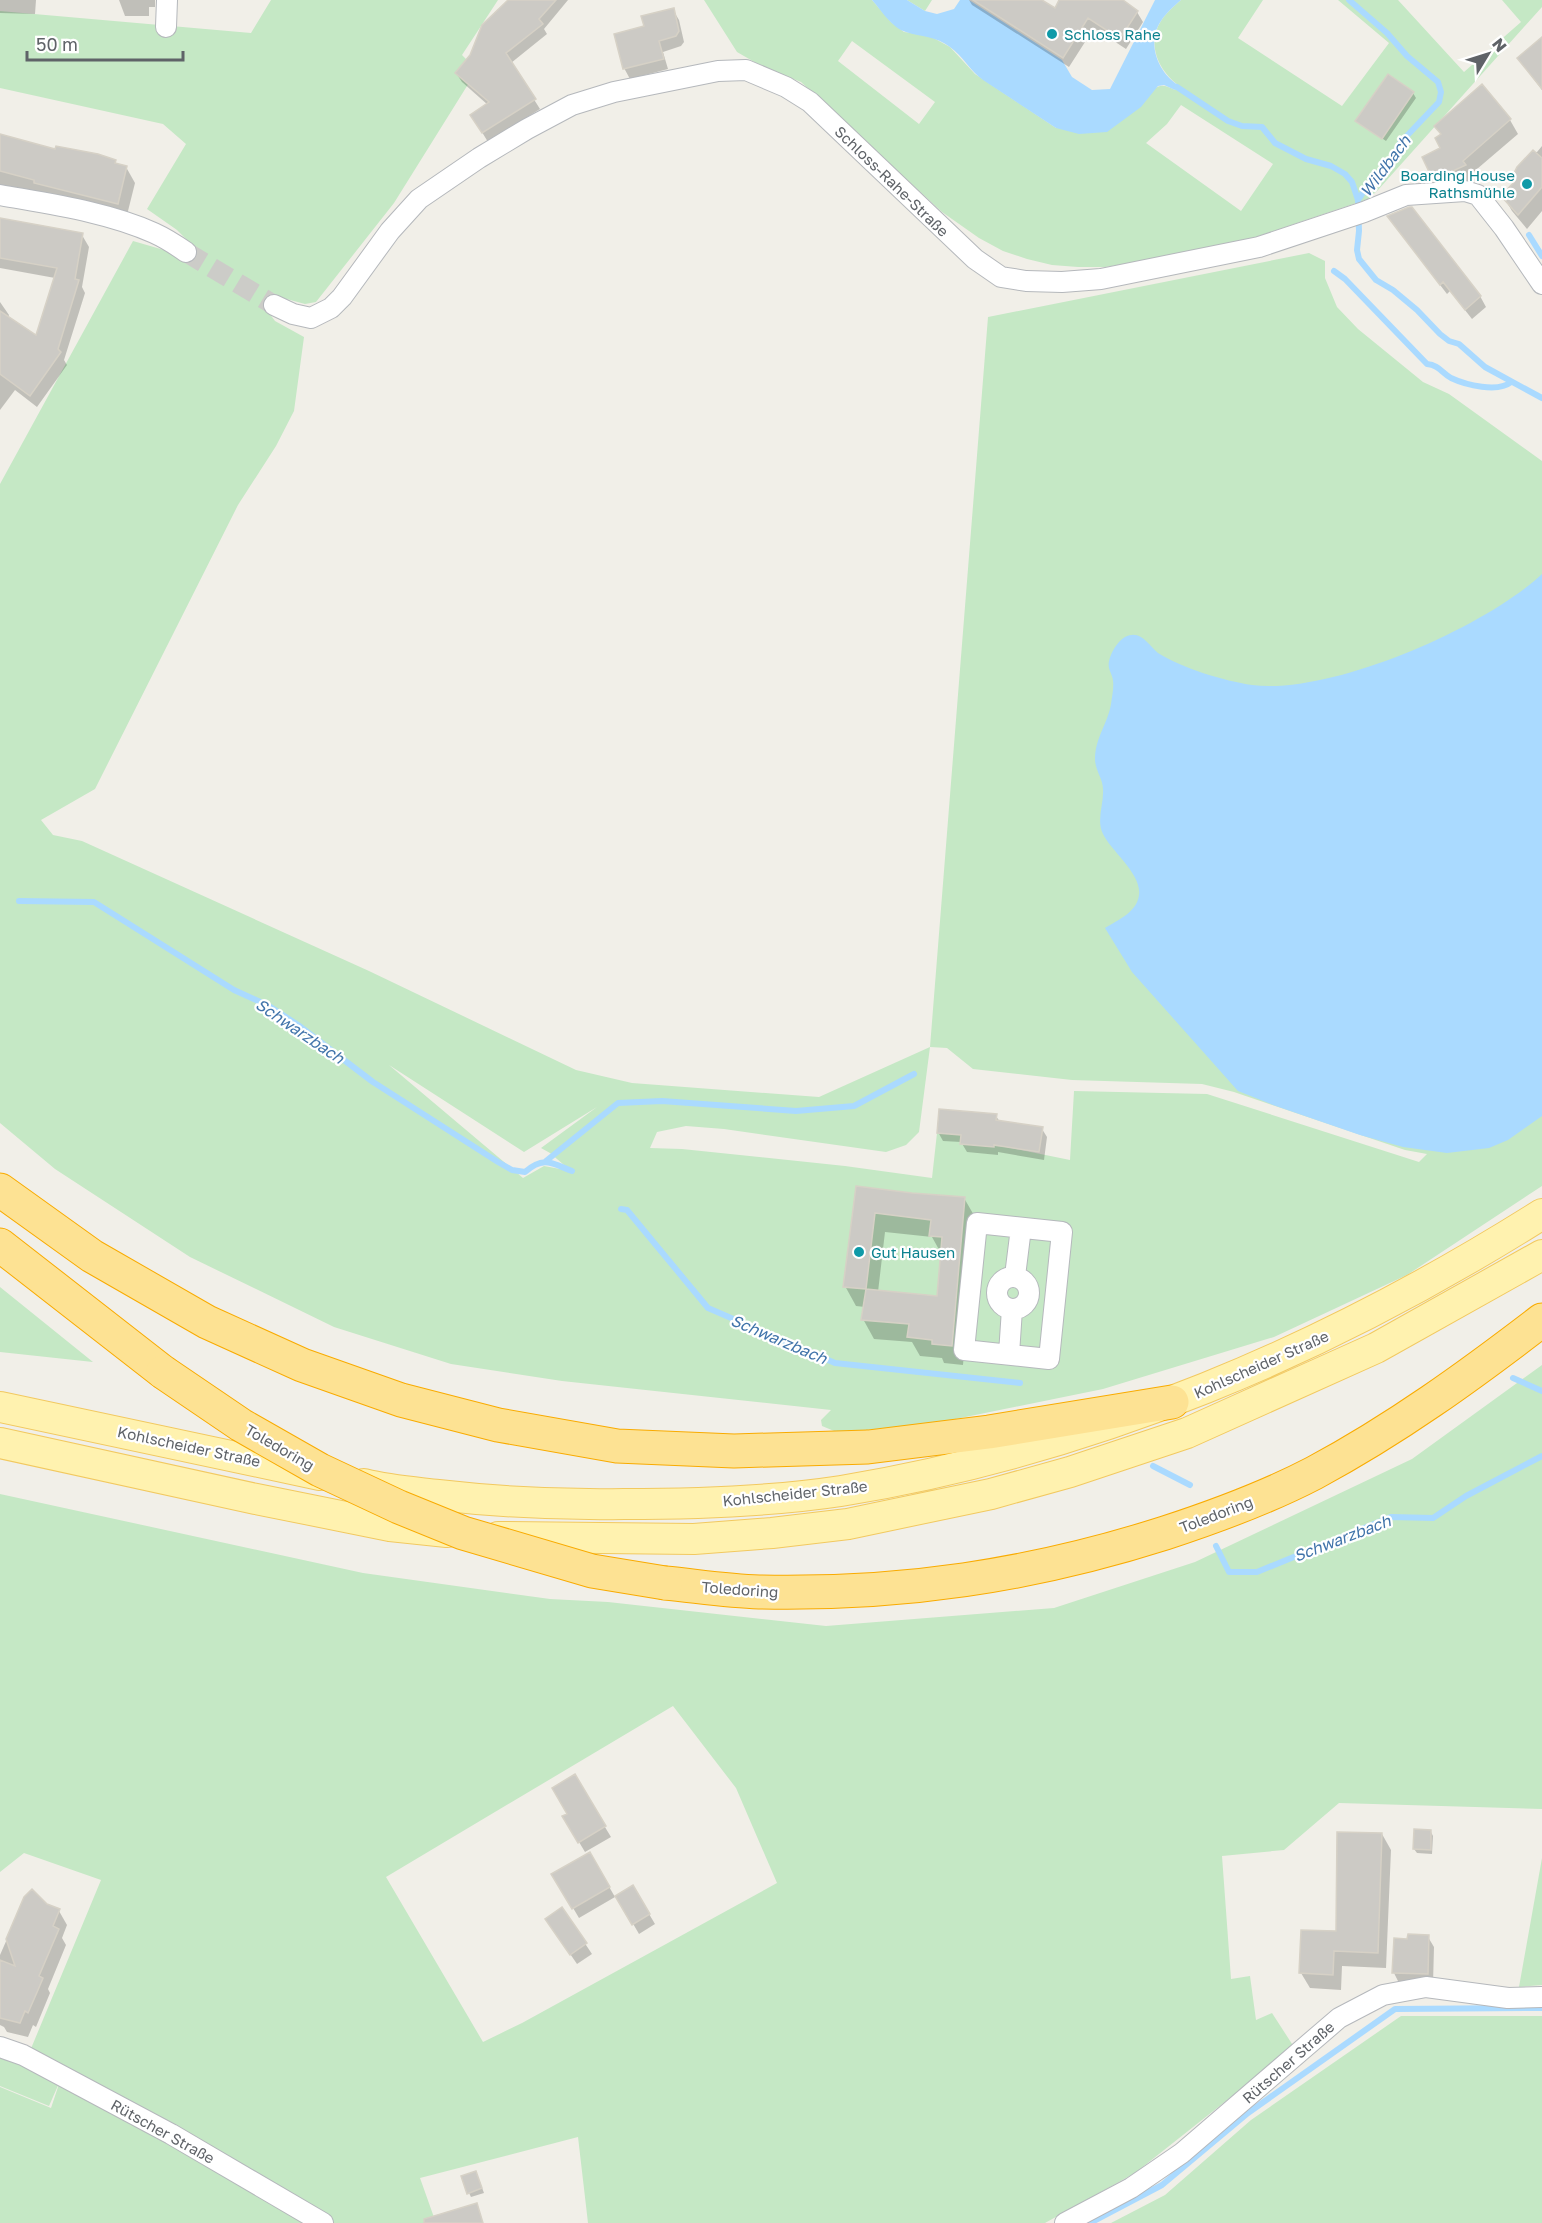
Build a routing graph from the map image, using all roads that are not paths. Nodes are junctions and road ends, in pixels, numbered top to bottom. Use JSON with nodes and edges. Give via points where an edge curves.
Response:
{"nodes":[{"id":1,"x":167,"y":0,"type":"edge"},
{"id":2,"x":166,"y":27,"type":"dead end"},
{"id":3,"x":0,"y":195,"type":"edge"},
{"id":4,"x":186,"y":252,"type":"tunnel mouth"},
{"id":5,"x":1542,"y":284,"type":"edge"},
{"id":6,"x":274,"y":306,"type":"tunnel mouth"},
{"id":7,"x":0,"y":1190,"type":"edge"},
{"id":8,"x":1542,"y":1214,"type":"edge"},
{"id":9,"x":1021,"y":1228,"type":"junction"},
{"id":10,"x":0,"y":1245,"type":"edge"},
{"id":11,"x":1542,"y":1255,"type":"edge"},
{"id":12,"x":1542,"y":1320,"type":"edge"},
{"id":13,"x":1009,"y":1354,"type":"junction"},
{"id":14,"x":1172,"y":1402,"type":"junction"},
{"id":15,"x":0,"y":1407,"type":"edge"},
{"id":16,"x":0,"y":1443,"type":"edge"},
{"id":17,"x":1542,"y":1997,"type":"edge"},
{"id":18,"x":0,"y":2047,"type":"edge"},
{"id":19,"x":322,"y":2223,"type":"edge"},
{"id":20,"x":1065,"y":2223,"type":"edge"}],
"edges":[{"from":1,"to":2,"type":"street"},
{"from":3,"to":4,"type":"street","via":[[125,222],[155,233]]},
{"from":5,"to":6,"type":"street","name":"Schloss-Rahe-Straße","via":[[1478,195],[1466,190],[1413,194],[1259,247],[1101,279],[1062,282],[1001,277],[975,259],[810,102],[746,70],[718,71],[614,92],[572,105],[527,129],[419,199],[331,308],[311,318]]},
{"from":7,"to":14,"type":"highway","via":[[92,1256],[207,1322],[313,1369],[401,1400],[498,1425],[617,1446],[734,1450],[868,1447]]},
{"from":8,"to":14,"type":"main road","name":"Kohlscheider Straße","via":[[1359,1320]]},
{"from":9,"to":13,"type":"street","via":[[1015,1276],[1002,1281],[996,1293],[1001,1304],[1012,1309]]},
{"from":9,"to":13,"type":"street","via":[[1062,1232],[1049,1359]]},
{"from":9,"to":13,"type":"street","via":[[976,1223],[965,1338],[964,1350]]},
{"from":10,"to":12,"type":"highway","name":"Toledoring","bridge":true,"via":[[163,1372],[241,1425],[320,1470],[399,1507],[463,1533],[592,1571],[757,1592],[926,1587],[1025,1571],[1120,1547],[1200,1521],[1312,1474],[1419,1411]]},
{"from":11,"to":16,"type":"main road","via":[[1376,1348],[1187,1432],[991,1494],[848,1524],[694,1539],[496,1537],[390,1526]]},
{"from":14,"to":15,"type":"main road","name":"Kohlscheider Straße","via":[[1061,1440],[980,1462],[839,1491],[763,1500],[585,1505],[482,1500],[380,1488]]},
{"from":17,"to":20,"type":"street","name":"Rütscher Straße","via":[[1508,1998],[1426,1987],[1383,1995],[1340,2018],[1182,2152],[1131,2188]]},
{"from":18,"to":19,"type":"street","name":"Rütscher Straße","via":[[23,2055],[171,2134]]}]}
